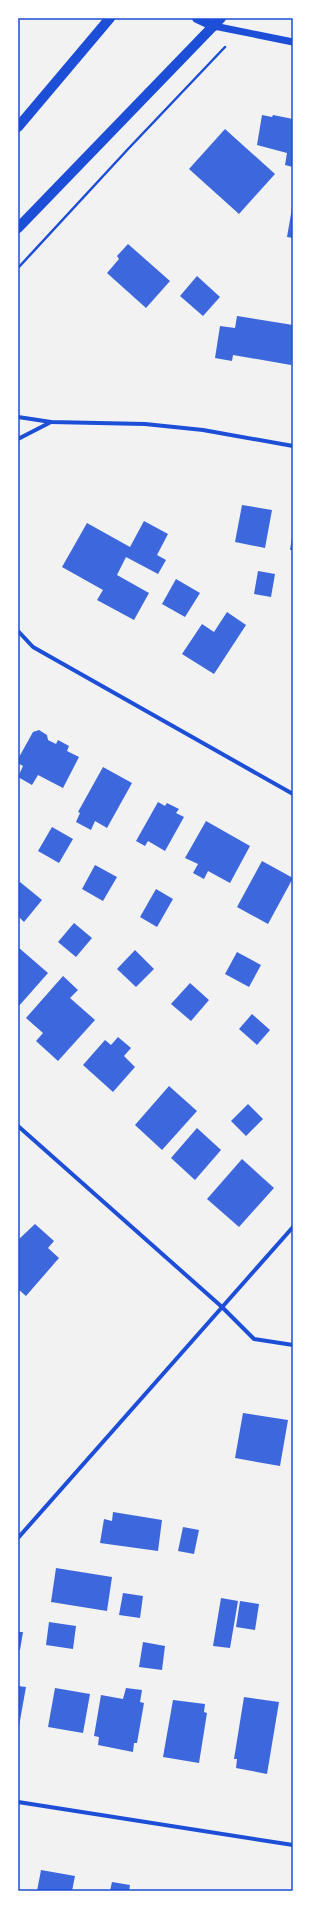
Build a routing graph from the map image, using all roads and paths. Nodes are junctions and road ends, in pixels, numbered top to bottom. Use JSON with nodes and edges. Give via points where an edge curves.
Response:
{"nodes":[{"id":1,"x":110,"y":18,"type":"edge"},
{"id":2,"x":197,"y":18,"type":"edge"},
{"id":3,"x":221,"y":18,"type":"edge"},
{"id":4,"x":214,"y":26,"type":"junction"},
{"id":5,"x":241,"y":31,"type":"junction"},
{"id":6,"x":293,"y":42,"type":"edge"},
{"id":7,"x":18,"y":127,"type":"edge"},
{"id":8,"x":18,"y":228,"type":"edge"},
{"id":9,"x":18,"y":268,"type":"edge"},
{"id":10,"x":18,"y":417,"type":"edge"},
{"id":11,"x":50,"y":422,"type":"junction"},
{"id":12,"x":18,"y":439,"type":"edge"},
{"id":13,"x":293,"y":446,"type":"edge"},
{"id":14,"x":18,"y":631,"type":"edge"},
{"id":15,"x":293,"y":794,"type":"edge"},
{"id":16,"x":18,"y":1126,"type":"edge"},
{"id":17,"x":293,"y":1227,"type":"edge"},
{"id":18,"x":222,"y":1307,"type":"junction"},
{"id":19,"x":293,"y":1345,"type":"edge"},
{"id":20,"x":18,"y":1538,"type":"edge"},
{"id":21,"x":18,"y":1802,"type":"edge"},
{"id":22,"x":293,"y":1845,"type":"edge"}],
"edges":[{"from":1,"to":7,"type":"main road"},
{"from":2,"to":4,"type":"main road"},
{"from":3,"to":4,"type":"main road"},
{"from":4,"to":5,"type":"street"},
{"from":4,"to":8,"type":"main road"},
{"from":5,"to":6,"type":"street"},
{"from":5,"to":9,"type":"path"},
{"from":10,"to":11,"type":"street"},
{"from":11,"to":12,"type":"street"},
{"from":11,"to":13,"type":"street","via":[[145,424],[196,429]]},
{"from":14,"to":15,"type":"street","via":[[33,647]]},
{"from":16,"to":18,"type":"street"},
{"from":17,"to":18,"type":"street"},
{"from":18,"to":19,"type":"street","via":[[254,1339]]},
{"from":18,"to":20,"type":"street"},
{"from":21,"to":22,"type":"street"}]}
